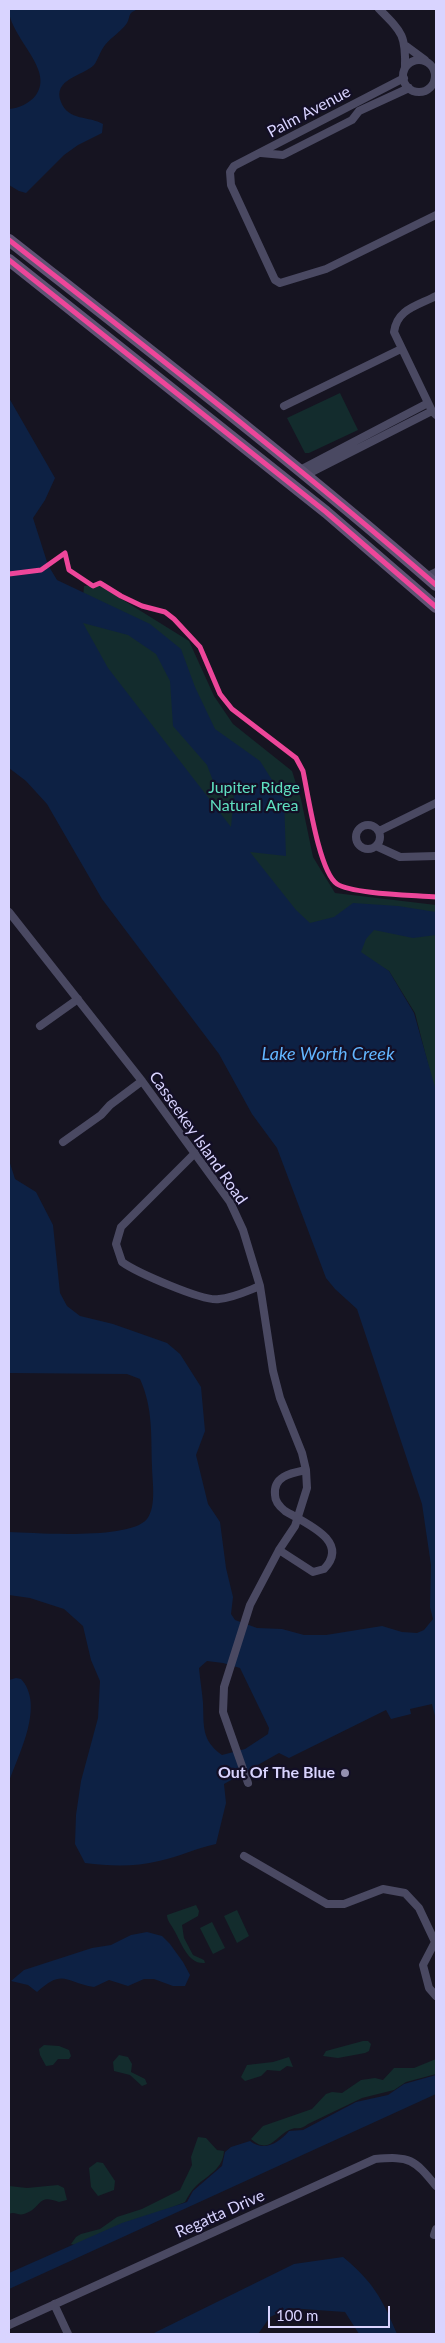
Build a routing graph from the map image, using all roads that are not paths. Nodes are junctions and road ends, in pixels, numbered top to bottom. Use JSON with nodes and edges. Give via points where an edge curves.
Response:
{"nodes":[{"id":1,"x":379,"y":9,"type":"edge"},
{"id":2,"x":406,"y":46,"type":"junction"},
{"id":3,"x":431,"y":63,"type":"edge"},
{"id":4,"x":406,"y":68,"type":"junction"},
{"id":5,"x":404,"y":78,"type":"junction"},
{"id":6,"x":436,"y":78,"type":"edge"},
{"id":7,"x":409,"y":88,"type":"junction"},
{"id":8,"x":312,"y":126,"type":"junction"},
{"id":9,"x":317,"y":138,"type":"junction"},
{"id":10,"x":261,"y":153,"type":"junction"},
{"id":11,"x":436,"y":215,"type":"edge"},
{"id":12,"x":9,"y":240,"type":"edge"},
{"id":13,"x":9,"y":254,"type":"edge"},
{"id":14,"x":9,"y":260,"type":"edge"},
{"id":15,"x":436,"y":296,"type":"edge"},
{"id":16,"x":91,"y":304,"type":"junction"},
{"id":17,"x":89,"y":322,"type":"junction"},
{"id":18,"x":401,"y":349,"type":"junction"},
{"id":19,"x":154,"y":354,"type":"junction"},
{"id":20,"x":428,"y":403,"type":"junction"},
{"id":21,"x":284,"y":406,"type":"dead end"},
{"id":22,"x":434,"y":413,"type":"edge"},
{"id":23,"x":242,"y":444,"type":"junction"},
{"id":24,"x":303,"y":472,"type":"junction"},
{"id":25,"x":354,"y":515,"type":"junction"},
{"id":26,"x":433,"y":578,"type":"edge"},
{"id":27,"x":410,"y":584,"type":"junction"},
{"id":28,"x":436,"y":596,"type":"edge"},
{"id":29,"x":436,"y":607,"type":"edge"},
{"id":30,"x":436,"y":803,"type":"edge"},
{"id":31,"x":379,"y":831,"type":"junction"},
{"id":32,"x":376,"y":846,"type":"junction"},
{"id":33,"x":436,"y":856,"type":"edge"},
{"id":34,"x":9,"y":912,"type":"edge"},
{"id":35,"x":78,"y":999,"type":"junction"},
{"id":36,"x":40,"y":1026,"type":"dead end"},
{"id":37,"x":142,"y":1081,"type":"junction"},
{"id":38,"x":63,"y":1142,"type":"dead end"},
{"id":39,"x":195,"y":1153,"type":"junction"},
{"id":40,"x":260,"y":1286,"type":"junction"},
{"id":41,"x":306,"y":1470,"type":"junction"},
{"id":42,"x":298,"y":1516,"type":"junction"},
{"id":43,"x":279,"y":1550,"type":"junction"},
{"id":44,"x":248,"y":1783,"type":"dead end"},
{"id":45,"x":244,"y":1856,"type":"dead end"},
{"id":46,"x":436,"y":1943,"type":"edge"},
{"id":47,"x":436,"y":1996,"type":"edge"},
{"id":48,"x":436,"y":2186,"type":"edge"},
{"id":49,"x":54,"y":2304,"type":"junction"},
{"id":50,"x":9,"y":2324,"type":"edge"},
{"id":51,"x":68,"y":2334,"type":"edge"}],
"edges":[{"from":1,"to":2,"type":"street","via":[[403,35]]},
{"from":2,"to":3,"type":"street"},
{"from":2,"to":4,"type":"street"},
{"from":3,"to":4,"type":"street","via":[[417,60]]},
{"from":3,"to":6,"type":"street"},
{"from":4,"to":5,"type":"street"},
{"from":5,"to":7,"type":"street"},
{"from":5,"to":8,"type":"street","name":"Palm Avenue"},
{"from":6,"to":7,"type":"street","via":[[423,92]]},
{"from":7,"to":9,"type":"street","via":[[359,111],[352,120]]},
{"from":8,"to":9,"type":"street"},
{"from":8,"to":10,"type":"street","name":"Palm Avenue"},
{"from":9,"to":10,"type":"street","via":[[283,155]]},
{"from":10,"to":11,"type":"street","name":"Palm Avenue","via":[[234,166],[230,172],[231,185],[275,280],[280,283],[326,269]]},
{"from":12,"to":16,"type":"main road"},
{"from":13,"to":16,"type":"main road","via":[[78,306]]},
{"from":14,"to":17,"type":"main road"},
{"from":15,"to":18,"type":"street","via":[[402,313],[396,320],[394,332]]},
{"from":16,"to":19,"type":"main road"},
{"from":17,"to":19,"type":"main road","via":[[104,323],[135,348]]},
{"from":17,"to":23,"type":"main road"},
{"from":18,"to":20,"type":"street"},
{"from":18,"to":21,"type":"street"},
{"from":19,"to":24,"type":"main road"},
{"from":20,"to":22,"type":"street"},
{"from":20,"to":24,"type":"street"},
{"from":22,"to":24,"type":"street"},
{"from":23,"to":25,"type":"main road","via":[[258,450],[343,516]]},
{"from":23,"to":27,"type":"main road"},
{"from":24,"to":25,"type":"main road"},
{"from":25,"to":26,"type":"main road"},
{"from":27,"to":28,"type":"main road","via":[[429,590]]},
{"from":27,"to":29,"type":"main road"},
{"from":30,"to":31,"type":"street"},
{"from":31,"to":32,"type":"street","via":[[380,840]]},
{"from":31,"to":32,"type":"street","via":[[368,825],[356,834],[361,847]]},
{"from":32,"to":33,"type":"street","via":[[400,857]]},
{"from":34,"to":35,"type":"street","name":"Casseekey Island Road"},
{"from":35,"to":36,"type":"street"},
{"from":35,"to":37,"type":"street","name":"Casseekey Island Road"},
{"from":37,"to":38,"type":"street"},
{"from":37,"to":39,"type":"street","name":"Casseekey Island Road"},
{"from":39,"to":40,"type":"street","name":"Casseekey Island Road","via":[[230,1202],[243,1230]]},
{"from":39,"to":40,"type":"street","via":[[121,1227],[116,1244],[122,1262],[204,1298],[218,1300]]},
{"from":40,"to":41,"type":"street","name":"Casseekey Island Road","via":[[273,1372]]},
{"from":41,"to":42,"type":"street","name":"Casseekey Island Road","via":[[307,1488]]},
{"from":41,"to":42,"type":"street","via":[[286,1475],[277,1481],[274,1490],[275,1501],[284,1510]]},
{"from":42,"to":43,"type":"street","name":"Casseekey Island Road"},
{"from":42,"to":43,"type":"street","via":[[332,1545],[330,1563],[313,1572]]},
{"from":43,"to":44,"type":"street","name":"Casseekey Island Road","via":[[250,1605],[224,1687],[223,1703]]},
{"from":45,"to":46,"type":"street","via":[[327,1904],[344,1904],[383,1889],[405,1893],[419,1908]]},
{"from":46,"to":47,"type":"street","via":[[423,1965],[429,1988]]},
{"from":48,"to":49,"type":"street","name":"Regatta Drive","via":[[418,2164],[398,2157],[375,2158]]},
{"from":49,"to":50,"type":"street","name":"Regatta Drive"},
{"from":49,"to":51,"type":"street"}]}
